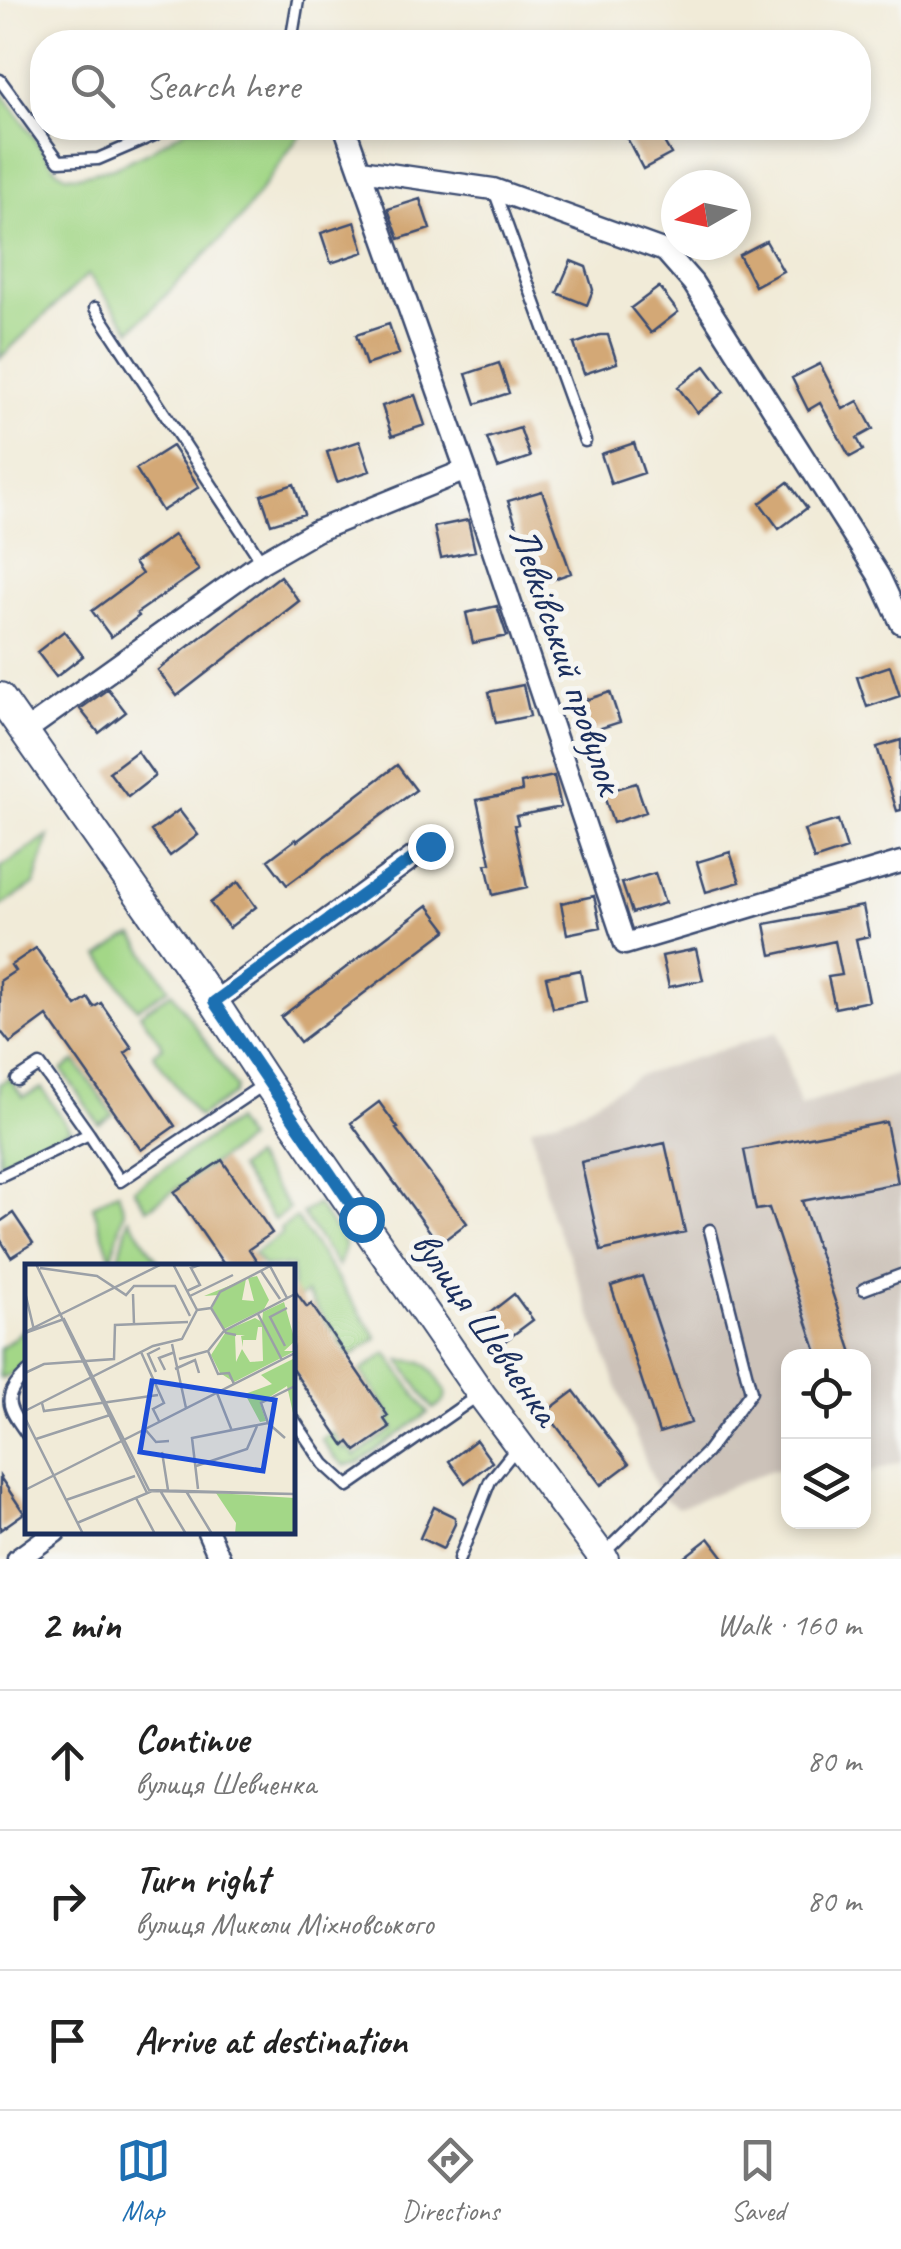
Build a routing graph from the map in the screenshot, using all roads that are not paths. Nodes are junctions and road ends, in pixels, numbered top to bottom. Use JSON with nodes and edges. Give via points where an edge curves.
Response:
{"nodes":[{"id":1,"x":298,"y":0,"type":"edge"},
{"id":2,"x":294,"y":30,"type":"edge"},
{"id":3,"x":0,"y":80,"type":"edge"},
{"id":4,"x":30,"y":120,"type":"edge"},
{"id":5,"x":44,"y":140,"type":"edge"},
{"id":6,"x":142,"y":140,"type":"edge"},
{"id":7,"x":350,"y":140,"type":"edge"},
{"id":8,"x":361,"y":170,"type":"junction"},
{"id":9,"x":493,"y":189,"type":"junction"},
{"id":10,"x":95,"y":308,"type":"dead end"},
{"id":11,"x":585,"y":440,"type":"dead end"},
{"id":12,"x":466,"y":470,"type":"junction"},
{"id":13,"x":262,"y":562,"type":"junction"},
{"id":14,"x":901,"y":623,"type":"edge"},
{"id":15,"x":0,"y":697,"type":"edge"},
{"id":16,"x":24,"y":732,"type":"junction"},
{"id":17,"x":430,"y":846,"type":"dead end"},
{"id":18,"x":901,"y":862,"type":"edge"},
{"id":19,"x":214,"y":1002,"type":"junction"},
{"id":20,"x":17,"y":1080,"type":"dead end"},
{"id":21,"x":267,"y":1083,"type":"junction"},
{"id":22,"x":88,"y":1134,"type":"junction"},
{"id":23,"x":0,"y":1176,"type":"edge"},
{"id":24,"x":710,"y":1230,"type":"dead end"},
{"id":25,"x":901,"y":1275,"type":"edge"},
{"id":26,"x":864,"y":1289,"type":"dead end"},
{"id":27,"x":25,"y":1374,"type":"edge"},
{"id":28,"x":481,"y":1394,"type":"junction"},
{"id":29,"x":295,"y":1421,"type":"edge"},
{"id":30,"x":25,"y":1432,"type":"edge"},
{"id":31,"x":519,"y":1446,"type":"junction"},
{"id":32,"x":52,"y":1534,"type":"edge"},
{"id":33,"x":209,"y":1534,"type":"edge"},
{"id":34,"x":603,"y":1557,"type":"edge"},
{"id":35,"x":18,"y":1559,"type":"edge"},
{"id":36,"x":220,"y":1559,"type":"edge"},
{"id":37,"x":459,"y":1559,"type":"edge"}],
"edges":[{"from":1,"to":2,"type":"lane"},
{"from":3,"to":4,"type":"lane"},
{"from":5,"to":6,"type":"lane","via":[[60,161],[98,159]]},
{"from":7,"to":8,"type":"street","name":"Левківський провулок"},
{"from":8,"to":9,"type":"street"},
{"from":8,"to":12,"type":"street","name":"Левківський провулок"},
{"from":9,"to":11,"type":"lane"},
{"from":9,"to":14,"type":"street","via":[[666,251],[828,495]]},
{"from":10,"to":13,"type":"lane"},
{"from":12,"to":13,"type":"street","via":[[316,532]]},
{"from":12,"to":18,"type":"street","name":"Левківський провулок","via":[[625,944]]},
{"from":13,"to":16,"type":"street"},
{"from":15,"to":16,"type":"street","name":"вулиця Шевченка"},
{"from":16,"to":19,"type":"street","name":"вулиця Шевченка"},
{"from":17,"to":19,"type":"street"},
{"from":19,"to":21,"type":"street","name":"вулиця Шевченка"},
{"from":20,"to":22,"type":"lane","via":[[40,1065]]},
{"from":21,"to":22,"type":"lane","via":[[120,1181]]},
{"from":21,"to":28,"type":"street","name":"вулиця Шевченка"},
{"from":22,"to":23,"type":"lane"},
{"from":24,"to":34,"type":"lane","via":[[751,1392],[706,1453]]},
{"from":25,"to":26,"type":"lane"},
{"from":27,"to":30,"type":"lane","via":[[4,1396]]},
{"from":28,"to":29,"type":"lane","via":[[348,1486]]},
{"from":28,"to":31,"type":"street","name":"вулиця Шевченка"},
{"from":31,"to":34,"type":"street","name":"вулиця Шевченка"},
{"from":31,"to":37,"type":"lane","via":[[490,1481]]},
{"from":32,"to":35,"type":"street"},
{"from":33,"to":36,"type":"street"}]}
